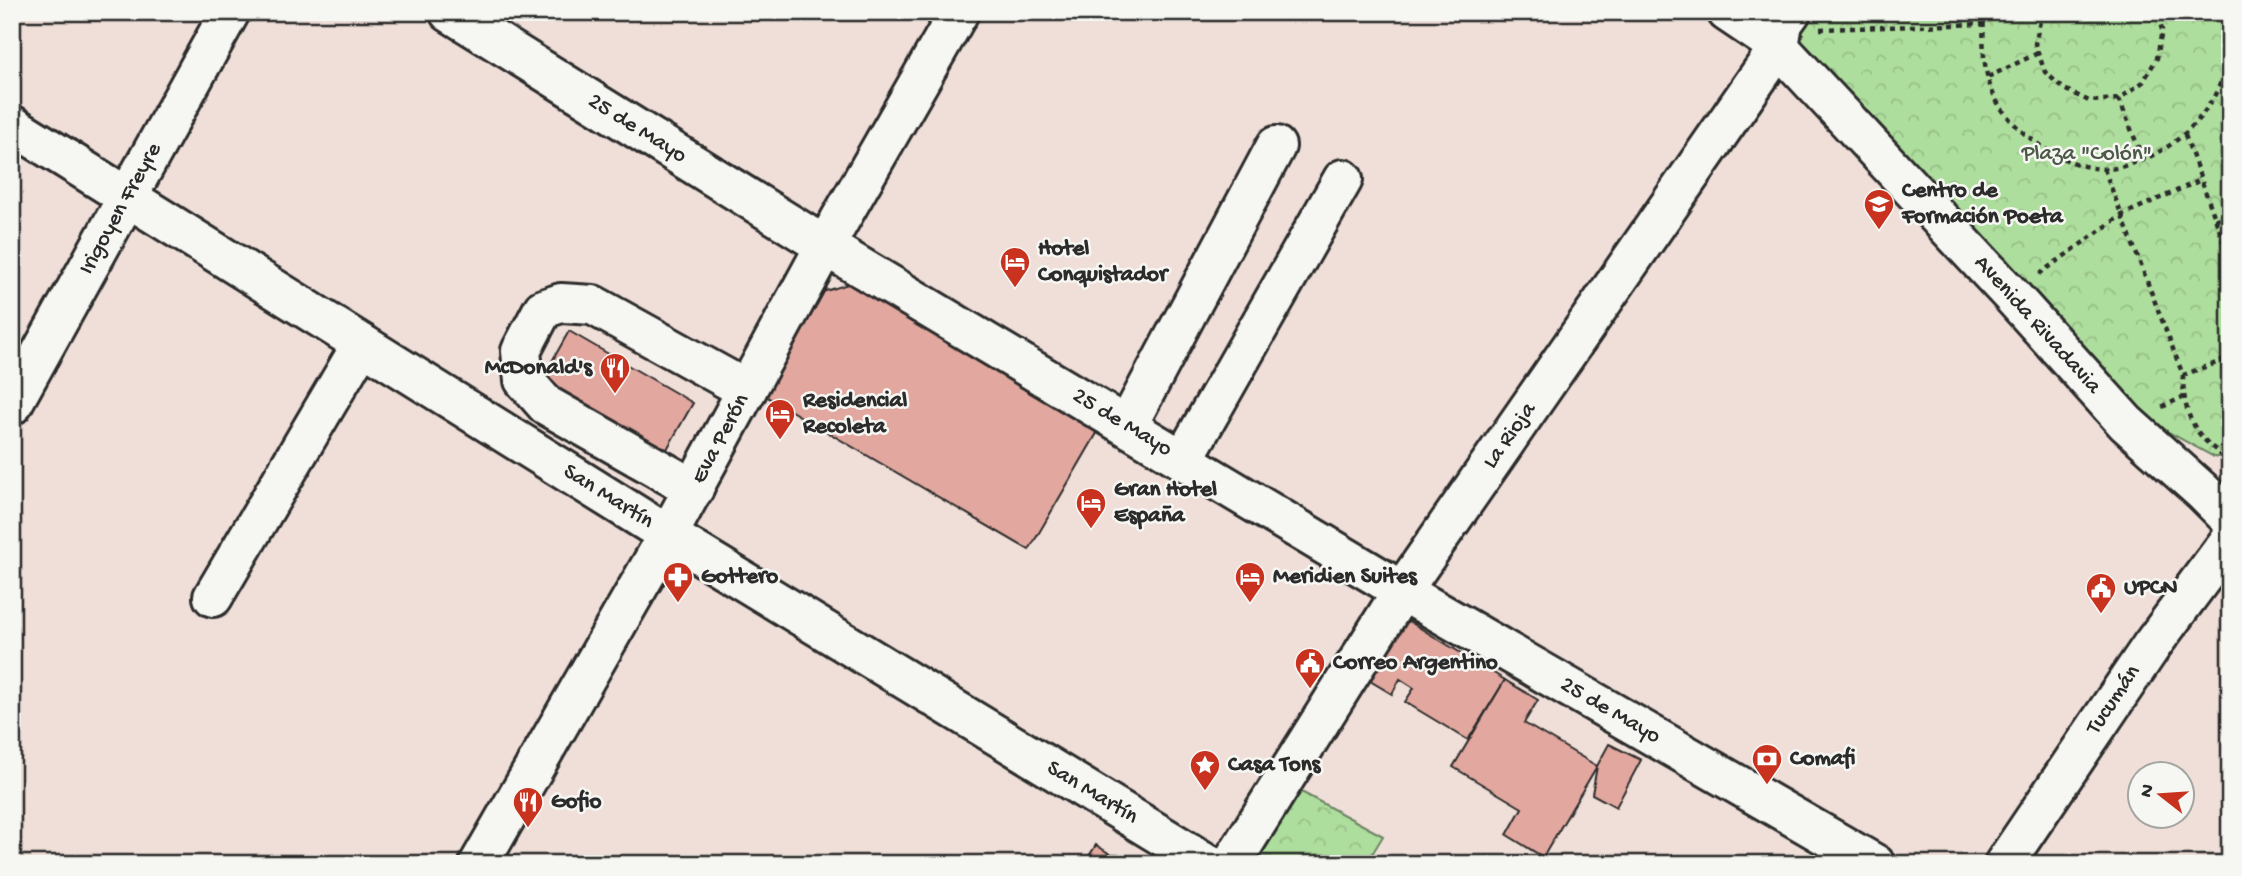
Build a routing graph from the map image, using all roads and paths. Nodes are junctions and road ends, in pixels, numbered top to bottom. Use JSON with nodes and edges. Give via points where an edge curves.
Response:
{"nodes":[{"id":1,"x":229,"y":12,"type":"edge"},
{"id":2,"x":449,"y":12,"type":"edge"},
{"id":3,"x":959,"y":12,"type":"edge"},
{"id":4,"x":1727,"y":12,"type":"edge"},
{"id":5,"x":1984,"y":12,"type":"edge"},
{"id":6,"x":2042,"y":12,"type":"edge"},
{"id":7,"x":2157,"y":12,"type":"edge"},
{"id":8,"x":2226,"y":12,"type":"edge"},
{"id":9,"x":1984,"y":24,"type":"junction"},
{"id":10,"x":1785,"y":27,"type":"edge"},
{"id":11,"x":2038,"y":53,"type":"junction"},
{"id":12,"x":1988,"y":76,"type":"junction"},
{"id":13,"x":2223,"y":83,"type":"junction"},
{"id":14,"x":2230,"y":90,"type":"edge"},
{"id":15,"x":2119,"y":99,"type":"junction"},
{"id":16,"x":12,"y":125,"type":"edge"},
{"id":17,"x":2185,"y":135,"type":"junction"},
{"id":18,"x":1276,"y":146,"type":"dead end"},
{"id":19,"x":2143,"y":159,"type":"junction"},
{"id":20,"x":2104,"y":169,"type":"junction"},
{"id":21,"x":1343,"y":179,"type":"dead end"},
{"id":22,"x":2201,"y":180,"type":"junction"},
{"id":23,"x":128,"y":198,"type":"junction"},
{"id":24,"x":2230,"y":214,"type":"edge"},
{"id":25,"x":2122,"y":215,"type":"junction"},
{"id":26,"x":2215,"y":220,"type":"junction"},
{"id":27,"x":825,"y":246,"type":"junction"},
{"id":28,"x":2230,"y":260,"type":"edge"},
{"id":29,"x":2010,"y":294,"type":"junction"},
{"id":30,"x":362,"y":344,"type":"junction"},
{"id":31,"x":2230,"y":358,"type":"edge"},
{"id":32,"x":2183,"y":375,"type":"junction"},
{"id":33,"x":747,"y":390,"type":"junction"},
{"id":34,"x":2183,"y":397,"type":"junction"},
{"id":35,"x":12,"y":405,"type":"edge"},
{"id":36,"x":2150,"y":412,"type":"dead end"},
{"id":37,"x":1127,"y":426,"type":"junction"},
{"id":38,"x":2230,"y":458,"type":"edge"},
{"id":39,"x":1183,"y":460,"type":"junction"},
{"id":40,"x":694,"y":489,"type":"junction"},
{"id":41,"x":2230,"y":519,"type":"edge"},
{"id":42,"x":668,"y":535,"type":"junction"},
{"id":43,"x":2230,"y":540,"type":"edge"},
{"id":44,"x":1402,"y":591,"type":"junction"},
{"id":45,"x":214,"y":597,"type":"dead end"},
{"id":46,"x":479,"y":864,"type":"edge"},
{"id":47,"x":1208,"y":864,"type":"edge"},
{"id":48,"x":1231,"y":864,"type":"edge"},
{"id":49,"x":1875,"y":864,"type":"edge"},
{"id":50,"x":2004,"y":864,"type":"edge"}],
"edges":[{"from":1,"to":23,"type":"street","name":"Irigoyen Freyre"},
{"from":2,"to":27,"type":"street","name":"25 de Mayo"},
{"from":3,"to":27,"type":"street","name":"Eva Perón"},
{"from":4,"to":10,"type":"street","name":"Avenida Rivadavia"},
{"from":5,"to":9,"type":"path"},
{"from":6,"to":11,"type":"path","via":[[2035,44]]},
{"from":7,"to":15,"type":"path","via":[[2162,30],[2157,58],[2143,82]]},
{"from":8,"to":13,"type":"path","via":[[2229,43]]},
{"from":9,"to":10,"type":"path"},
{"from":9,"to":12,"type":"path"},
{"from":10,"to":29,"type":"street","name":"Avenida Rivadavia"},
{"from":10,"to":44,"type":"street","name":"La Rioja"},
{"from":11,"to":12,"type":"path"},
{"from":11,"to":15,"type":"path","via":[[2045,72],[2064,89],[2089,101]]},
{"from":12,"to":20,"type":"path","via":[[2007,117],[2024,133],[2067,160]]},
{"from":13,"to":14,"type":"path"},
{"from":13,"to":17,"type":"path"},
{"from":15,"to":19,"type":"path"},
{"from":16,"to":23,"type":"street","name":"San Martín"},
{"from":17,"to":19,"type":"path"},
{"from":17,"to":22,"type":"path"},
{"from":18,"to":37,"type":"street"},
{"from":19,"to":20,"type":"path"},
{"from":20,"to":25,"type":"path"},
{"from":21,"to":39,"type":"street"},
{"from":22,"to":25,"type":"path"},
{"from":22,"to":26,"type":"path"},
{"from":23,"to":30,"type":"street","name":"San Martín"},
{"from":23,"to":35,"type":"street","name":"Irigoyen Freyre"},
{"from":24,"to":26,"type":"path"},
{"from":25,"to":29,"type":"path"},
{"from":25,"to":32,"type":"path"},
{"from":26,"to":28,"type":"path"},
{"from":27,"to":33,"type":"street","name":"Eva Perón"},
{"from":27,"to":37,"type":"street","name":"25 de Mayo"},
{"from":29,"to":41,"type":"street","name":"Avenida Rivadavia","via":[[2126,423]]},
{"from":30,"to":42,"type":"street","name":"San Martín"},
{"from":30,"to":45,"type":"street"},
{"from":31,"to":32,"type":"path"},
{"from":32,"to":34,"type":"path"},
{"from":33,"to":40,"type":"street","name":"Eva Perón"},
{"from":33,"to":40,"type":"street","via":[[593,305],[561,303],[543,309],[521,351],[524,380],[546,405]]},
{"from":34,"to":36,"type":"path"},
{"from":34,"to":38,"type":"path","via":[[2190,421],[2204,440]]},
{"from":37,"to":39,"type":"street","name":"25 de Mayo"},
{"from":39,"to":44,"type":"street","name":"25 de Mayo"},
{"from":40,"to":42,"type":"street","name":"Eva Perón"},
{"from":42,"to":46,"type":"street","name":"Eva Perón"},
{"from":42,"to":47,"type":"street","name":"San Martín"},
{"from":43,"to":50,"type":"street","name":"Tucumán","via":[[2152,645]]},
{"from":44,"to":48,"type":"street","name":"La Rioja"},
{"from":44,"to":49,"type":"street","name":"25 de Mayo"}]}
